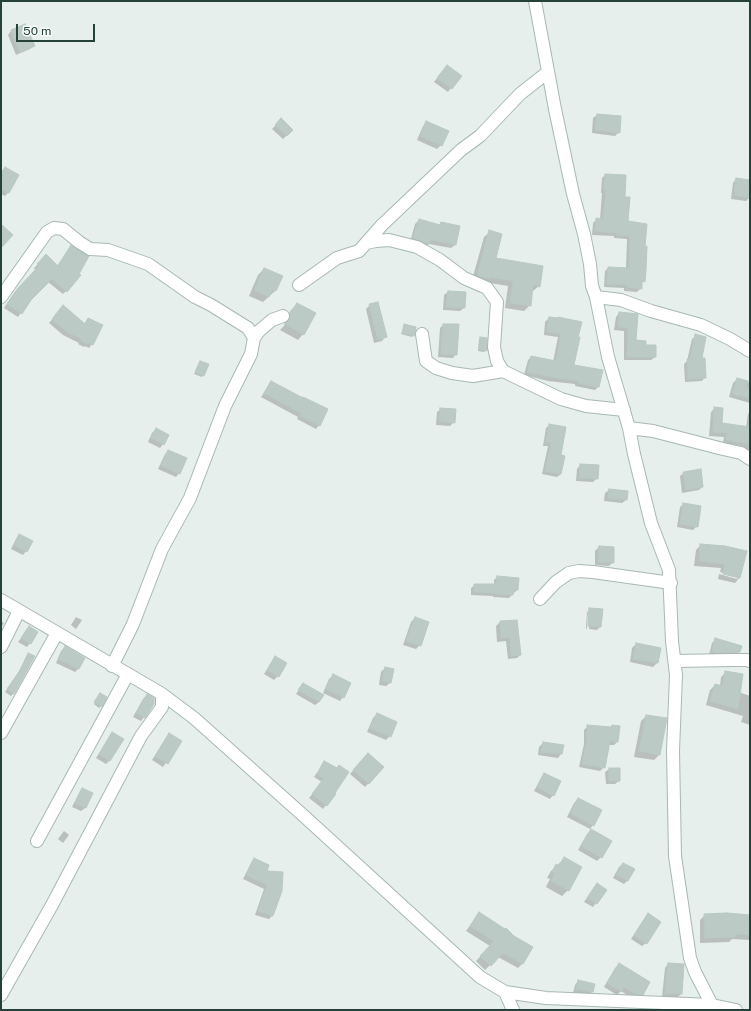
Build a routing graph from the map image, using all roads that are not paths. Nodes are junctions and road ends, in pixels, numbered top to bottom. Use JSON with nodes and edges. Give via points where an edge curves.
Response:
{"nodes":[{"id":1,"x":535,"y":1,"type":"edge"},
{"id":2,"x":548,"y":72,"type":"junction"},
{"id":3,"x":366,"y":243,"type":"junction"},
{"id":4,"x":299,"y":284,"type":"dead end"},
{"id":5,"x":596,"y":297,"type":"junction"},
{"id":6,"x":1,"y":298,"type":"edge"},
{"id":7,"x":283,"y":316,"type":"dead end"},
{"id":8,"x":422,"y":334,"type":"dead end"},
{"id":9,"x":254,"y":338,"type":"junction"},
{"id":10,"x":750,"y":351,"type":"edge"},
{"id":11,"x":503,"y":371,"type":"junction"},
{"id":12,"x":624,"y":410,"type":"junction"},
{"id":13,"x":629,"y":428,"type":"junction"},
{"id":14,"x":750,"y":459,"type":"edge"},
{"id":15,"x":670,"y":583,"type":"junction"},
{"id":16,"x":540,"y":599,"type":"dead end"},
{"id":17,"x":1,"y":600,"type":"edge"},
{"id":18,"x":19,"y":611,"type":"junction"},
{"id":19,"x":57,"y":633,"type":"junction"},
{"id":20,"x":1,"y":647,"type":"edge"},
{"id":21,"x":675,"y":661,"type":"junction"},
{"id":22,"x":750,"y":661,"type":"edge"},
{"id":23,"x":112,"y":666,"type":"junction"},
{"id":24,"x":128,"y":674,"type":"junction"},
{"id":25,"x":162,"y":694,"type":"junction"},
{"id":26,"x":177,"y":705,"type":"junction"},
{"id":27,"x":162,"y":707,"type":"junction"},
{"id":28,"x":1,"y":733,"type":"edge"},
{"id":29,"x":37,"y":841,"type":"dead end"},
{"id":30,"x":505,"y":992,"type":"junction"},
{"id":31,"x":1,"y":995,"type":"edge"},
{"id":32,"x":712,"y":1004,"type":"junction"},
{"id":33,"x":513,"y":1010,"type":"edge"},
{"id":34,"x":736,"y":1010,"type":"edge"}],
"edges":[{"from":1,"to":2,"type":"street"},
{"from":2,"to":3,"type":"street","via":[[520,94],[480,136],[461,150]]},
{"from":2,"to":5,"type":"street"},
{"from":3,"to":4,"type":"street","via":[[359,251],[337,258]]},
{"from":3,"to":11,"type":"street","via":[[389,240],[416,247],[440,260],[464,278],[487,288],[497,302],[494,347],[497,361]]},
{"from":5,"to":10,"type":"street","via":[[622,300],[701,325]]},
{"from":5,"to":12,"type":"street","via":[[608,357]]},
{"from":6,"to":9,"type":"street","via":[[47,232],[54,228],[63,229],[90,249],[108,250],[148,264],[195,297],[248,328]]},
{"from":7,"to":9,"type":"street","via":[[272,320],[259,330]]},
{"from":8,"to":11,"type":"street","via":[[426,361],[436,368],[473,376]]},
{"from":9,"to":23,"type":"street","via":[[251,354],[225,406],[190,498],[162,549],[133,624]]},
{"from":11,"to":12,"type":"street","via":[[561,399],[586,406]]},
{"from":12,"to":13,"type":"street"},
{"from":13,"to":14,"type":"street","via":[[653,431],[741,454]]},
{"from":13,"to":15,"type":"street","via":[[651,523],[669,570]]},
{"from":15,"to":16,"type":"street","via":[[579,571],[569,573],[556,582]]},
{"from":15,"to":21,"type":"street"},
{"from":17,"to":18,"type":"street"},
{"from":18,"to":19,"type":"street"},
{"from":18,"to":20,"type":"street"},
{"from":19,"to":23,"type":"street"},
{"from":19,"to":28,"type":"street"},
{"from":21,"to":22,"type":"street"},
{"from":21,"to":32,"type":"street","via":[[673,751],[676,856],[690,958]]},
{"from":23,"to":24,"type":"street"},
{"from":24,"to":25,"type":"street"},
{"from":24,"to":29,"type":"street"},
{"from":25,"to":26,"type":"street"},
{"from":25,"to":27,"type":"street"},
{"from":26,"to":27,"type":"street"},
{"from":26,"to":30,"type":"street","via":[[305,817],[480,977]]},
{"from":27,"to":31,"type":"street","via":[[140,736],[52,905]]},
{"from":30,"to":32,"type":"street","via":[[546,998]]},
{"from":30,"to":33,"type":"street"},
{"from":32,"to":34,"type":"street"}]}
